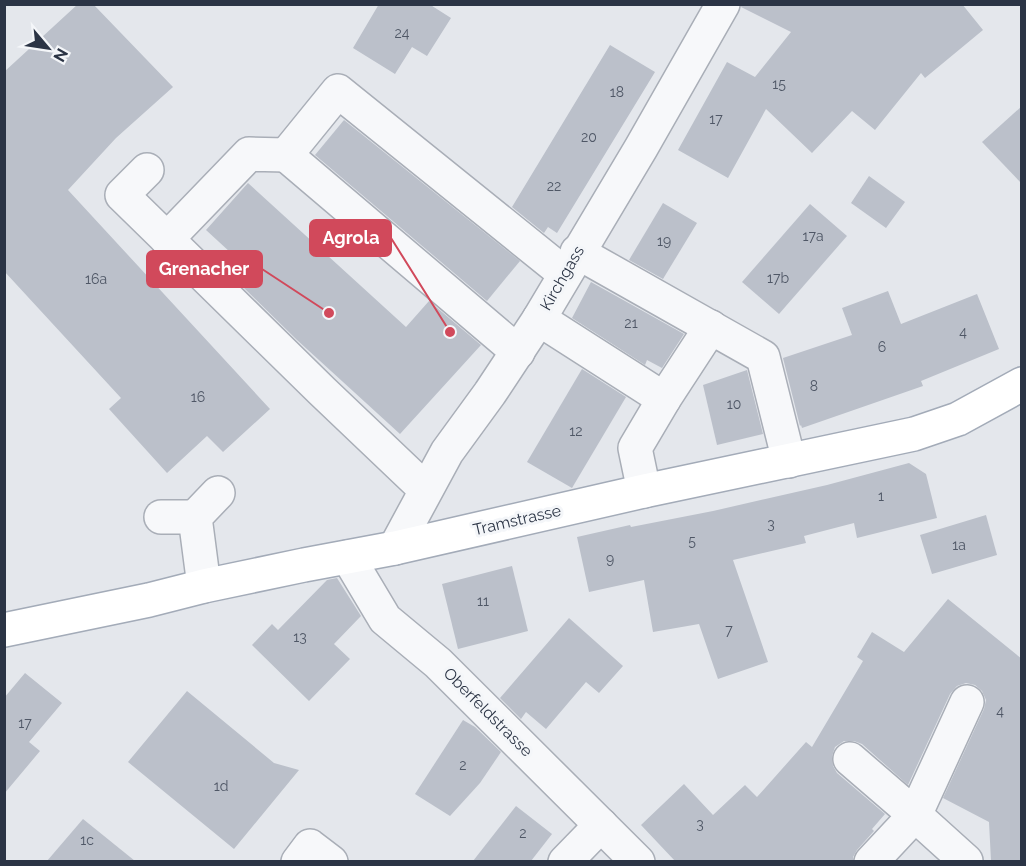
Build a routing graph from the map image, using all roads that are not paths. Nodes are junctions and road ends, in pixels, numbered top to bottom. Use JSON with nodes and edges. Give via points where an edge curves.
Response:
{"nodes":[{"id":1,"x":723,"y":4,"type":"edge"},
{"id":2,"x":286,"y":154,"type":"junction"},
{"id":3,"x":147,"y":170,"type":"dead end"},
{"id":4,"x":166,"y":239,"type":"junction"},
{"id":5,"x":571,"y":263,"type":"junction"},
{"id":6,"x":538,"y":319,"type":"junction"},
{"id":7,"x":711,"y":327,"type":"junction"},
{"id":8,"x":518,"y":352,"type":"junction"},
{"id":9,"x":1022,"y":384,"type":"edge"},
{"id":10,"x":664,"y":399,"type":"junction"},
{"id":11,"x":789,"y":461,"type":"junction"},
{"id":12,"x":425,"y":489,"type":"junction"},
{"id":13,"x":644,"y":491,"type":"junction"},
{"id":14,"x":218,"y":493,"type":"dead end"},
{"id":15,"x":161,"y":517,"type":"dead end"},
{"id":16,"x":195,"y":518,"type":"junction"},
{"id":17,"x":395,"y":548,"type":"junction"},
{"id":18,"x":348,"y":556,"type":"junction"},
{"id":19,"x":204,"y":586,"type":"junction"},
{"id":20,"x":4,"y":630,"type":"edge"},
{"id":21,"x":967,"y":702,"type":"dead end"},
{"id":22,"x":850,"y":759,"type":"dead end"},
{"id":23,"x":915,"y":815,"type":"junction"},
{"id":24,"x":601,"y":825,"type":"junction"},
{"id":25,"x":298,"y":861,"type":"edge"},
{"id":26,"x":331,"y":861,"type":"edge"},
{"id":27,"x":565,"y":861,"type":"edge"},
{"id":28,"x":638,"y":861,"type":"edge"},
{"id":29,"x":872,"y":861,"type":"edge"},
{"id":30,"x":966,"y":861,"type":"edge"}],
"edges":[{"from":1,"to":5,"type":"street","name":"Kirchgass"},
{"from":2,"to":4,"type":"street","via":[[249,154]]},
{"from":2,"to":5,"type":"street","via":[[338,91]]},
{"from":2,"to":8,"type":"street"},
{"from":3,"to":4,"type":"street","via":[[122,195]]},
{"from":4,"to":12,"type":"street","via":[[356,437]]},
{"from":5,"to":6,"type":"street","name":"Kirchgass"},
{"from":5,"to":7,"type":"street"},
{"from":6,"to":8,"type":"street","name":"Kirchgass"},
{"from":6,"to":10,"type":"street"},
{"from":7,"to":10,"type":"street"},
{"from":7,"to":11,"type":"street","via":[[764,357]]},
{"from":8,"to":12,"type":"street","name":"Kirchgass"},
{"from":9,"to":11,"type":"main road","name":"Tramstrasse","via":[[958,419],[914,434]]},
{"from":10,"to":13,"type":"street","via":[[635,448]]},
{"from":11,"to":13,"type":"main road","name":"Tramstrasse"},
{"from":12,"to":17,"type":"street","name":"Kirchgass"},
{"from":13,"to":17,"type":"main road","name":"Tramstrasse"},
{"from":14,"to":16,"type":"street"},
{"from":15,"to":16,"type":"street"},
{"from":16,"to":19,"type":"street"},
{"from":17,"to":18,"type":"main road","name":"Tramstrasse"},
{"from":18,"to":19,"type":"main road","name":"Tramstrasse"},
{"from":18,"to":24,"type":"street","name":"Oberfeldstrasse","via":[[386,619],[438,663]]},
{"from":19,"to":20,"type":"main road","name":"Tramstrasse"},
{"from":21,"to":23,"type":"street"},
{"from":22,"to":23,"type":"street"},
{"from":23,"to":29,"type":"street"},
{"from":23,"to":30,"type":"street"},
{"from":24,"to":27,"type":"street"},
{"from":24,"to":28,"type":"street","name":"Oberfeldstrasse"},
{"from":25,"to":26,"type":"street","via":[[310,846]]}]}
